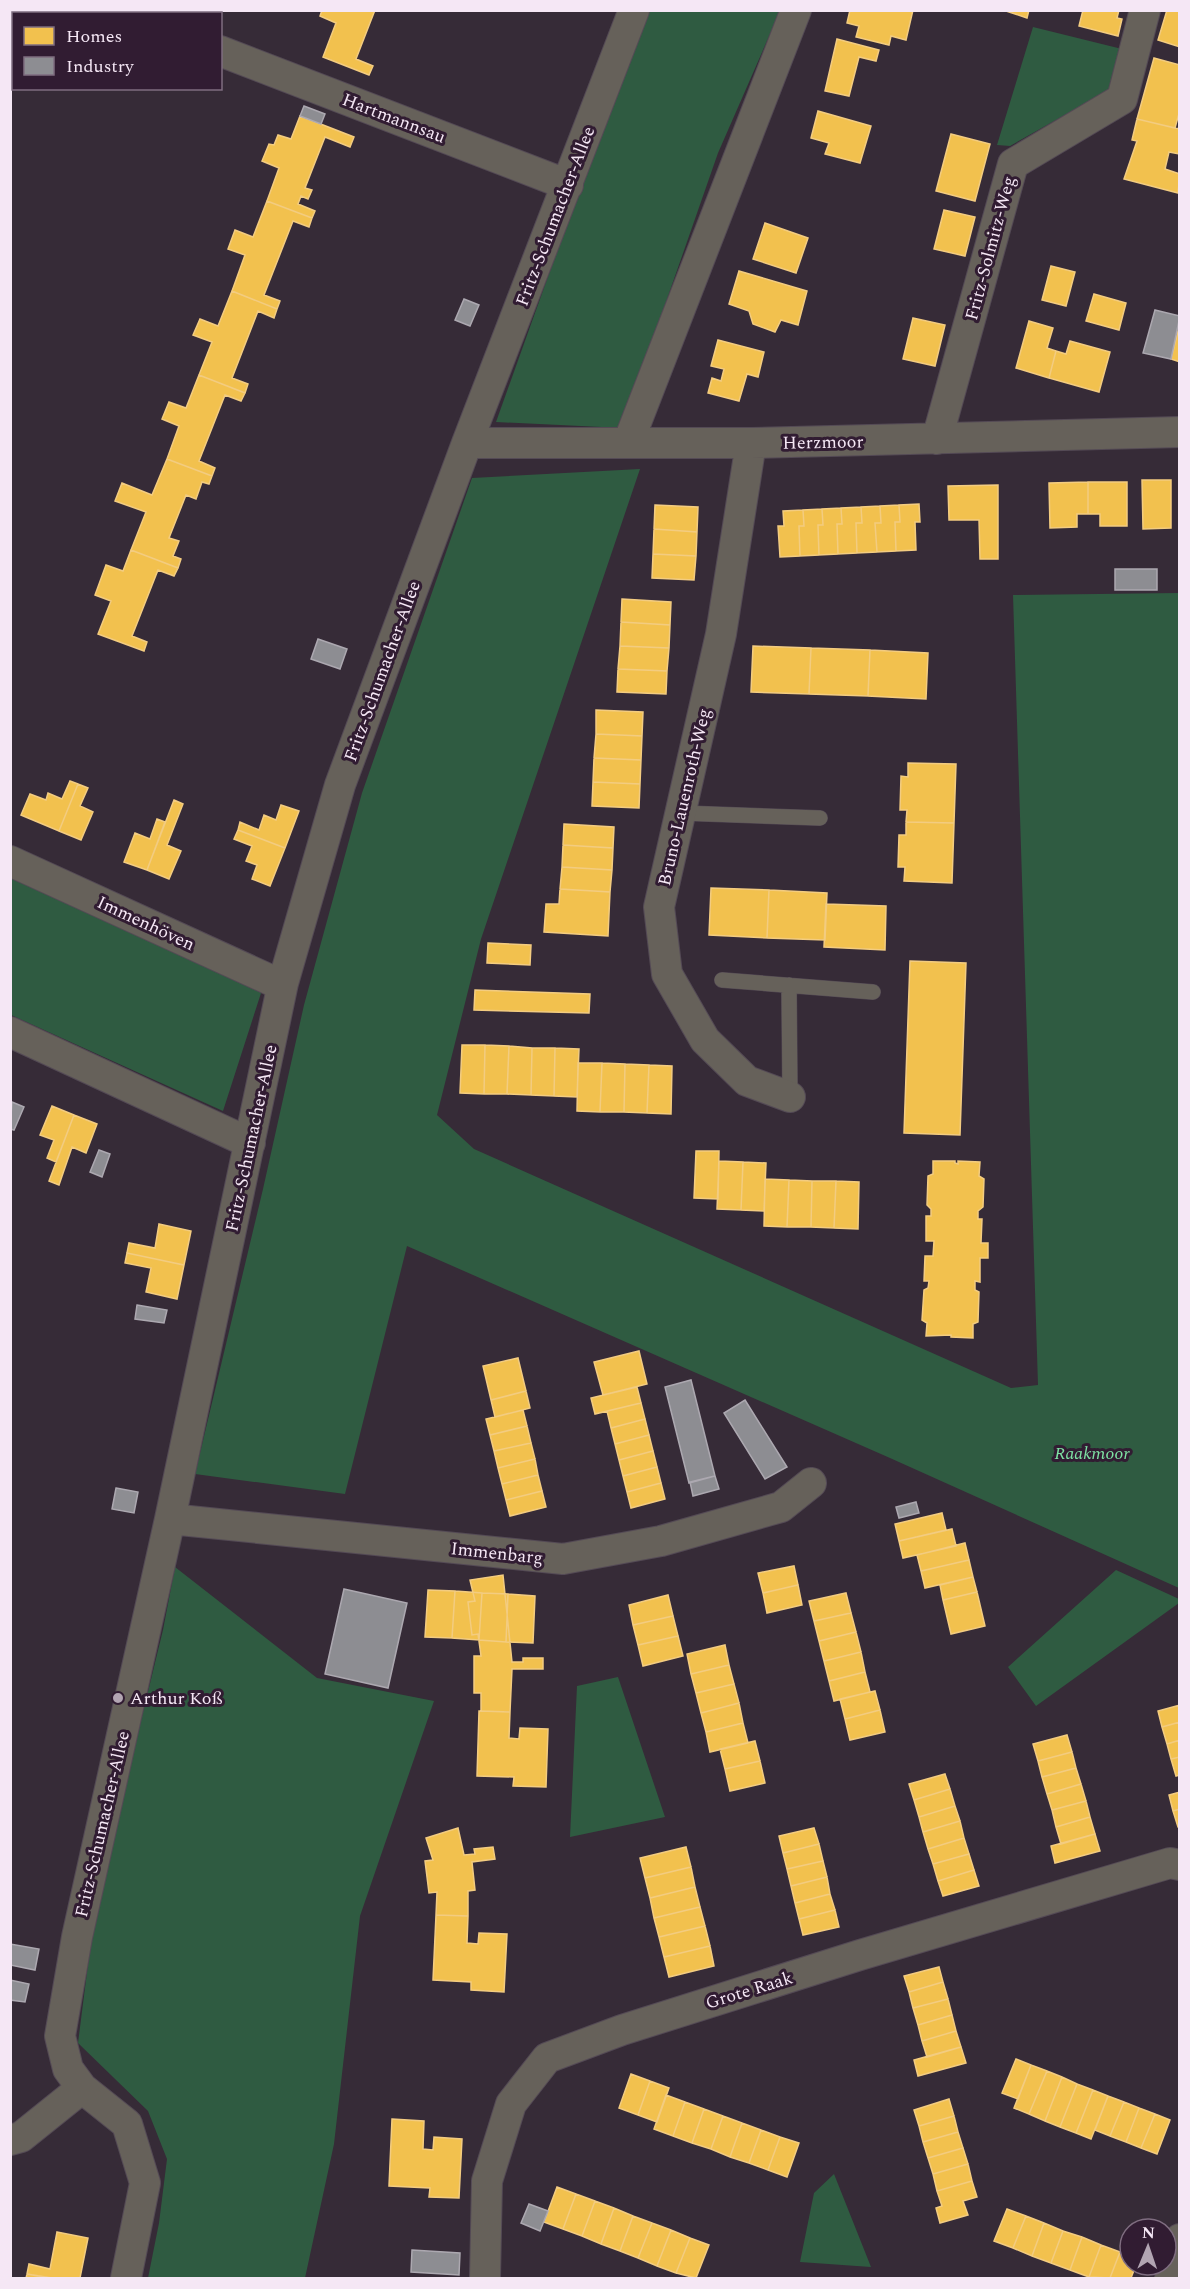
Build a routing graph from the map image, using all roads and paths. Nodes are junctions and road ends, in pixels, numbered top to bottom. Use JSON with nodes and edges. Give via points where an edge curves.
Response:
{"nodes":[{"id":1,"x":634,"y":10,"type":"edge"},
{"id":2,"x":796,"y":10,"type":"edge"},
{"id":3,"x":1145,"y":10,"type":"edge"},
{"id":4,"x":222,"y":52,"type":"edge"},
{"id":5,"x":568,"y":185,"type":"junction"},
{"id":6,"x":1179,"y":432,"type":"edge"},
{"id":7,"x":938,"y":439,"type":"junction"},
{"id":8,"x":467,"y":443,"type":"junction"},
{"id":9,"x":628,"y":443,"type":"junction"},
{"id":10,"x":751,"y":443,"type":"junction"},
{"id":11,"x":681,"y":813,"type":"junction"},
{"id":12,"x":820,"y":818,"type":"dead end"},
{"id":13,"x":10,"y":861,"type":"edge"},
{"id":14,"x":722,"y":980,"type":"dead end"},
{"id":15,"x":283,"y":983,"type":"junction"},
{"id":16,"x":789,"y":985,"type":"junction"},
{"id":17,"x":873,"y":992,"type":"dead end"},
{"id":18,"x":10,"y":1032,"type":"edge"},
{"id":19,"x":790,"y":1097,"type":"joint"},
{"id":20,"x":249,"y":1143,"type":"junction"},
{"id":21,"x":811,"y":1483,"type":"dead end"},
{"id":22,"x":170,"y":1519,"type":"junction"},
{"id":23,"x":1179,"y":1865,"type":"edge"},
{"id":24,"x":82,"y":2088,"type":"junction"},
{"id":25,"x":10,"y":2140,"type":"edge"},
{"id":26,"x":1179,"y":2239,"type":"edge"},
{"id":27,"x":126,"y":2278,"type":"edge"},
{"id":28,"x":485,"y":2278,"type":"edge"},
{"id":29,"x":1170,"y":2278,"type":"edge"}],
"edges":[{"from":1,"to":5,"type":"street","name":"Fritz-Schumacher-Allee"},
{"from":2,"to":9,"type":"street"},
{"from":3,"to":7,"type":"street","name":"Fritz-Solmitz-Weg","via":[[1122,99],[1013,164]]},
{"from":4,"to":5,"type":"street","name":"Hartmannsau"},
{"from":5,"to":8,"type":"street","name":"Fritz-Schumacher-Allee"},
{"from":6,"to":7,"type":"street","name":"Herzmoor"},
{"from":7,"to":10,"type":"street","name":"Herzmoor"},
{"from":8,"to":9,"type":"street","name":"Herzmoor"},
{"from":8,"to":15,"type":"street","name":"Fritz-Schumacher-Allee","via":[[340,785]]},
{"from":9,"to":10,"type":"street","name":"Herzmoor"},
{"from":10,"to":11,"type":"street","name":"Bruno-Lauenroth-Weg","via":[[722,634]]},
{"from":11,"to":12,"type":"lane"},
{"from":11,"to":19,"type":"street","name":"Bruno-Lauenroth-Weg","via":[[659,907],[667,974],[705,1040],[747,1081]]},
{"from":13,"to":15,"type":"street","name":"Immenhöven"},
{"from":14,"to":16,"type":"lane"},
{"from":15,"to":20,"type":"street","name":"Fritz-Schumacher-Allee"},
{"from":16,"to":17,"type":"lane"},
{"from":16,"to":19,"type":"lane"},
{"from":18,"to":20,"type":"street"},
{"from":20,"to":22,"type":"street","name":"Fritz-Schumacher-Allee"},
{"from":21,"to":22,"type":"street","name":"Immenbarg","via":[[781,1507],[661,1541],[562,1559]]},
{"from":22,"to":24,"type":"street","name":"Fritz-Schumacher-Allee","via":[[77,1937],[60,2036],[68,2069]]},
{"from":23,"to":28,"type":"street","name":"Grote Raak","via":[[1170,1863],[1148,1869],[860,1955],[622,2030],[547,2058],[511,2104],[488,2181]]},
{"from":24,"to":25,"type":"street","via":[[21,2137]]},
{"from":24,"to":27,"type":"street","name":"Fritz-Schumacher-Allee","via":[[127,2124],[145,2183]]},
{"from":26,"to":29,"type":"street"}]}
